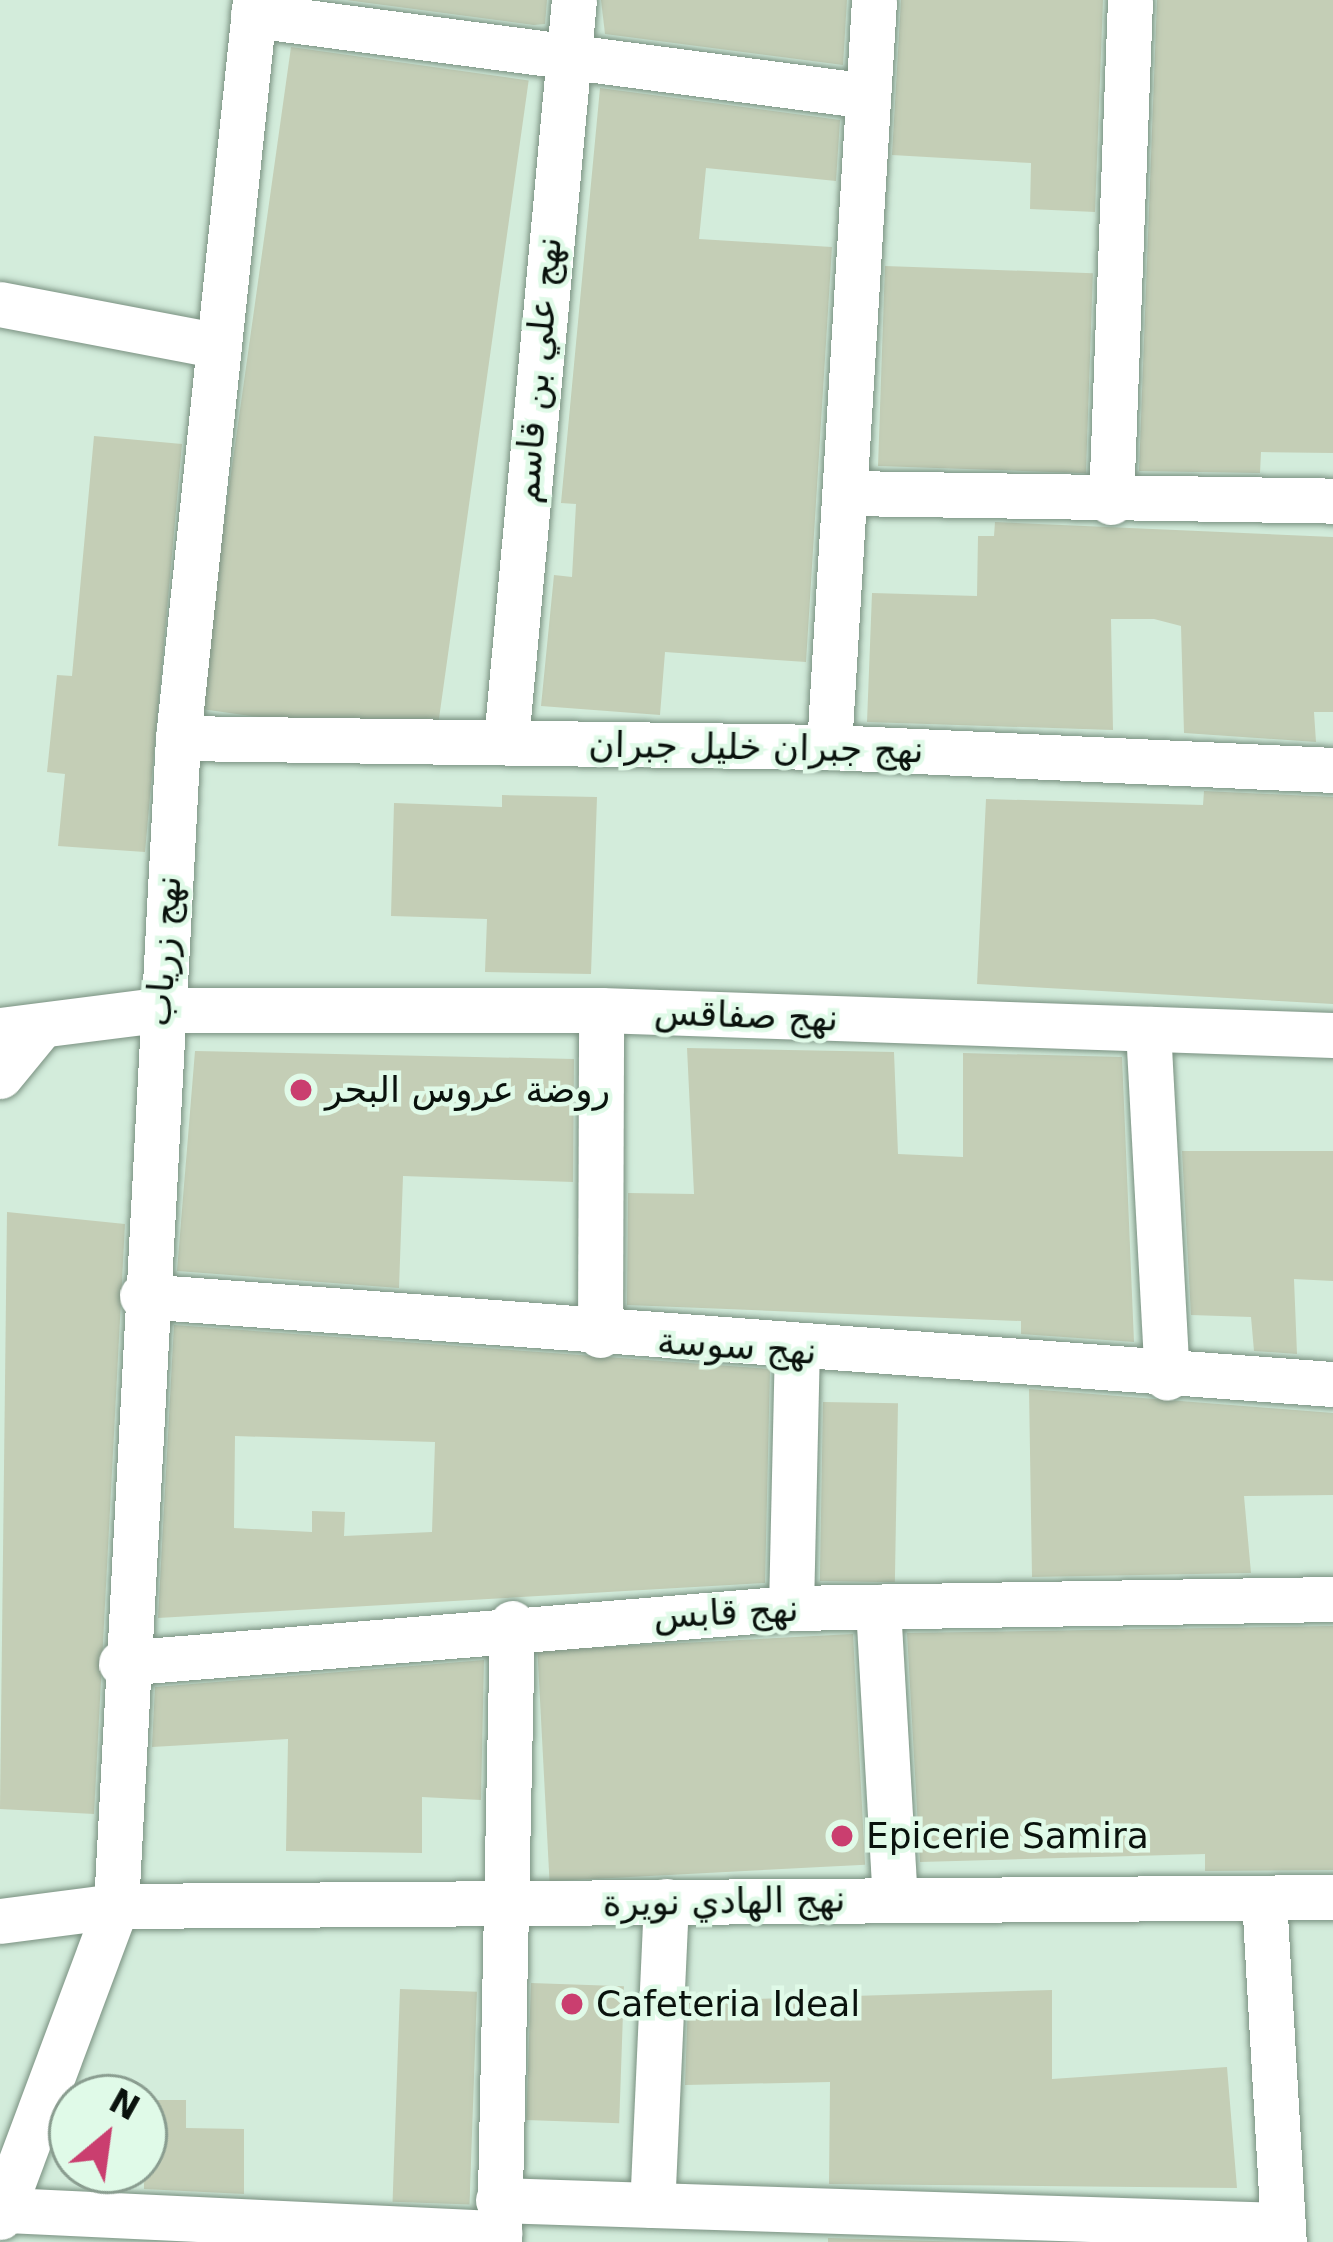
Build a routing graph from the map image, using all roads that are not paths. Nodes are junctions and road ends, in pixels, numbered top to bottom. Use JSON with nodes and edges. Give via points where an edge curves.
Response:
{"nodes":[{"id":1,"x":574,"y":0,"type":"edge"},
{"id":2,"x":874,"y":0,"type":"edge"},
{"id":3,"x":1130,"y":0,"type":"edge"},
{"id":4,"x":254,"y":8,"type":"edge"},
{"id":5,"x":566,"y":58,"type":"junction"},
{"id":6,"x":868,"y":96,"type":"junction"},
{"id":7,"x":0,"y":304,"type":"edge"},
{"id":8,"x":214,"y":345,"type":"junction"},
{"id":9,"x":847,"y":494,"type":"junction"},
{"id":10,"x":1333,"y":501,"type":"edge"},
{"id":11,"x":1111,"y":502,"type":"junction"},
{"id":12,"x":178,"y":738,"type":"junction"},
{"id":13,"x":506,"y":741,"type":"junction"},
{"id":14,"x":829,"y":747,"type":"junction"},
{"id":15,"x":1333,"y":770,"type":"edge"},
{"id":16,"x":159,"y":1010,"type":"junction"},
{"id":17,"x":601,"y":1010,"type":"junction"},
{"id":18,"x":1148,"y":1028,"type":"junction"},
{"id":19,"x":19,"y":1031,"type":"edge"},
{"id":20,"x":1333,"y":1035,"type":"edge"},
{"id":21,"x":0,"y":1076,"type":"edge"},
{"id":22,"x":142,"y":1296,"type":"junction"},
{"id":23,"x":599,"y":1335,"type":"junction"},
{"id":24,"x":796,"y":1351,"type":"junction"},
{"id":25,"x":1167,"y":1377,"type":"junction"},
{"id":26,"x":1333,"y":1384,"type":"edge"},
{"id":27,"x":1333,"y":1599,"type":"edge"},
{"id":28,"x":878,"y":1607,"type":"junction"},
{"id":29,"x":791,"y":1608,"type":"junction"},
{"id":30,"x":512,"y":1623,"type":"junction"},
{"id":31,"x":122,"y":1663,"type":"junction"},
{"id":32,"x":1333,"y":1897,"type":"edge"},
{"id":33,"x":1264,"y":1898,"type":"junction"},
{"id":34,"x":895,"y":1900,"type":"junction"},
{"id":35,"x":666,"y":1901,"type":"junction"},
{"id":36,"x":503,"y":1904,"type":"junction"},
{"id":37,"x":116,"y":1906,"type":"junction"},
{"id":38,"x":0,"y":1921,"type":"edge"},
{"id":39,"x":652,"y":2205,"type":"junction"},
{"id":40,"x":3,"y":2213,"type":"edge"},
{"id":41,"x":499,"y":2225,"type":"edge"},
{"id":42,"x":1283,"y":2233,"type":"edge"}],
"edges":[{"from":1,"to":5,"type":"street","name":"نهج علي بن قاسم"},
{"from":2,"to":6,"type":"street"},
{"from":3,"to":11,"type":"street"},
{"from":4,"to":5,"type":"street"},
{"from":4,"to":8,"type":"street","name":"نهج زرياب"},
{"from":5,"to":6,"type":"street"},
{"from":5,"to":13,"type":"street","name":"نهج علي بن قاسم"},
{"from":6,"to":9,"type":"street"},
{"from":7,"to":8,"type":"street"},
{"from":8,"to":12,"type":"street","name":"نهج زرياب"},
{"from":9,"to":11,"type":"street"},
{"from":9,"to":14,"type":"street"},
{"from":10,"to":11,"type":"street"},
{"from":12,"to":13,"type":"street","name":"نهج جبران خليل جبران"},
{"from":12,"to":16,"type":"street","name":"نهج زرياب"},
{"from":13,"to":14,"type":"street","name":"نهج جبران خليل جبران"},
{"from":14,"to":15,"type":"street","name":"نهج جبران خليل جبران"},
{"from":16,"to":17,"type":"street","name":"نهج صفاقس"},
{"from":16,"to":19,"type":"street","name":"نهج صفاقس"},
{"from":16,"to":22,"type":"street","name":"نهج زرياب"},
{"from":17,"to":18,"type":"street","name":"نهج صفاقس"},
{"from":17,"to":23,"type":"street"},
{"from":18,"to":20,"type":"street","name":"نهج صفاقس"},
{"from":18,"to":25,"type":"street"},
{"from":19,"to":21,"type":"street"},
{"from":22,"to":23,"type":"street","name":"نهج سوسة"},
{"from":22,"to":31,"type":"street","name":"نهج زرياب"},
{"from":23,"to":24,"type":"street","name":"نهج سوسة"},
{"from":24,"to":25,"type":"street","name":"نهج سوسة"},
{"from":24,"to":29,"type":"street"},
{"from":25,"to":26,"type":"street","name":"نهج سوسة"},
{"from":27,"to":28,"type":"street","name":"نهج قابس"},
{"from":28,"to":29,"type":"street","name":"نهج قابس"},
{"from":28,"to":34,"type":"street"},
{"from":29,"to":30,"type":"street","name":"نهج قابس"},
{"from":30,"to":31,"type":"street","name":"نهج قابس"},
{"from":30,"to":36,"type":"street"},
{"from":31,"to":37,"type":"street","name":"نهج زرياب"},
{"from":32,"to":33,"type":"street","name":"نهج الهادي نويرة"},
{"from":33,"to":34,"type":"street","name":"نهج الهادي نويرة"},
{"from":33,"to":42,"type":"street"},
{"from":34,"to":35,"type":"street","name":"نهج الهادي نويرة"},
{"from":35,"to":36,"type":"street","name":"نهج الهادي نويرة"},
{"from":35,"to":39,"type":"street"},
{"from":36,"to":37,"type":"street","name":"نهج الهادي نويرة"},
{"from":36,"to":41,"type":"street"},
{"from":37,"to":38,"type":"street","name":"نهج الهادي نويرة"},
{"from":37,"to":40,"type":"street","name":"نهج زرياب"},
{"from":39,"to":41,"type":"street"},
{"from":39,"to":42,"type":"street"},
{"from":40,"to":41,"type":"street"}]}
